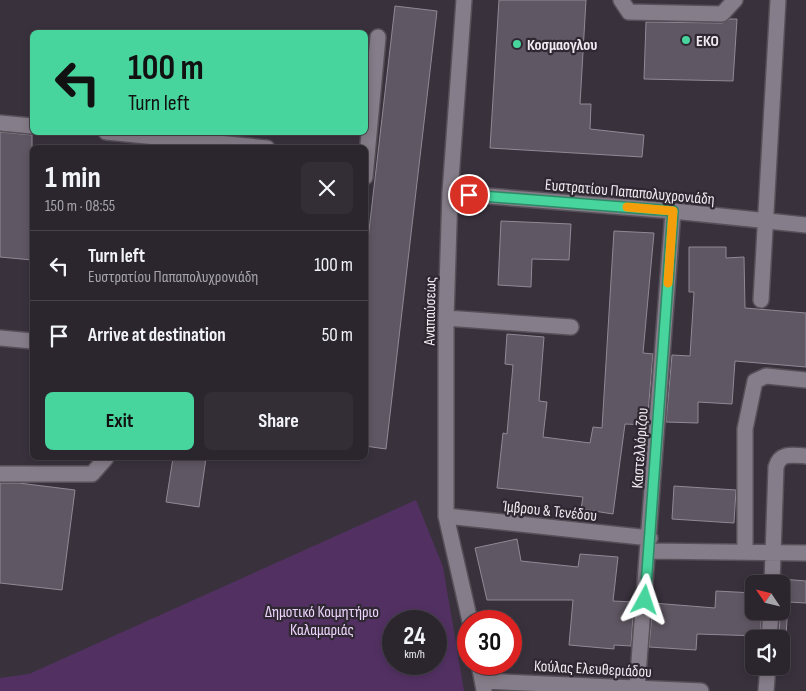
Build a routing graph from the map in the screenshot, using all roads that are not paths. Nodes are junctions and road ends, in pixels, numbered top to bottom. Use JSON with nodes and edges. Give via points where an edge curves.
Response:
{"nodes":[{"id":1,"x":464,"y":0,"type":"edge"},
{"id":2,"x":621,"y":0,"type":"edge"},
{"id":3,"x":735,"y":0,"type":"edge"},
{"id":4,"x":778,"y":0,"type":"edge"},
{"id":5,"x":378,"y":37,"type":"dead end"},
{"id":6,"x":0,"y":123,"type":"edge"},
{"id":7,"x":30,"y":126,"type":"edge"},
{"id":8,"x":136,"y":135,"type":"edge"},
{"id":9,"x":236,"y":145,"type":"edge"},
{"id":10,"x":368,"y":145,"type":"edge"},
{"id":11,"x":450,"y":193,"type":"junction"},
{"id":12,"x":673,"y":211,"type":"junction"},
{"id":13,"x":766,"y":221,"type":"junction"},
{"id":14,"x":806,"y":225,"type":"edge"},
{"id":15,"x":761,"y":300,"type":"dead end"},
{"id":16,"x":446,"y":318,"type":"junction"},
{"id":17,"x":571,"y":327,"type":"dead end"},
{"id":18,"x":0,"y":338,"type":"edge"},
{"id":19,"x":30,"y":341,"type":"edge"},
{"id":20,"x":806,"y":380,"type":"edge"},
{"id":21,"x":806,"y":456,"type":"edge"},
{"id":22,"x":104,"y":460,"type":"edge"},
{"id":23,"x":0,"y":474,"type":"edge"},
{"id":24,"x":446,"y":516,"type":"junction"},
{"id":25,"x":649,"y":545,"type":"junction"},
{"id":26,"x":745,"y":552,"type":"junction"},
{"id":27,"x":774,"y":552,"type":"junction"},
{"id":28,"x":806,"y":553,"type":"edge"},
{"id":29,"x":773,"y":575,"type":"edge"},
{"id":30,"x":467,"y":610,"type":"edge"},
{"id":31,"x":767,"y":675,"type":"edge"},
{"id":32,"x":484,"y":686,"type":"edge"},
{"id":33,"x":637,"y":688,"type":"junction"},
{"id":34,"x":701,"y":691,"type":"edge"},
{"id":35,"x":766,"y":691,"type":"edge"}],
"edges":[{"from":1,"to":11,"type":"street","name":"Αναπαύσεως"},
{"from":2,"to":3,"type":"street","via":[[630,12],[722,14]]},
{"from":4,"to":13,"type":"street"},
{"from":5,"to":10,"type":"street"},
{"from":6,"to":7,"type":"street"},
{"from":8,"to":9,"type":"street"},
{"from":11,"to":12,"type":"street","name":"Ευστρατίου Παπαπολυχρονιάδη"},
{"from":11,"to":16,"type":"street","name":"Αναπαύσεως"},
{"from":12,"to":13,"type":"street","name":"Ευστρατίου Παπαπολυχρονιάδη"},
{"from":12,"to":25,"type":"street","name":"Καστελλόριζου"},
{"from":13,"to":14,"type":"street","name":"Ευστρατίου Παπαπολυχρονιάδη"},
{"from":13,"to":15,"type":"street"},
{"from":16,"to":17,"type":"street"},
{"from":16,"to":24,"type":"street","name":"Αναπαύσεως"},
{"from":18,"to":19,"type":"street"},
{"from":20,"to":26,"type":"street","via":[[766,376],[756,381],[745,430]]},
{"from":21,"to":27,"type":"street","via":[[786,455],[777,462]]},
{"from":22,"to":23,"type":"street","via":[[92,474]]},
{"from":24,"to":25,"type":"street","name":"Ίμβρου & Τενέδου"},
{"from":24,"to":30,"type":"street","name":"Αναπαύσεως"},
{"from":25,"to":26,"type":"street","name":"Ίμβρου & Τενέδου"},
{"from":25,"to":33,"type":"street","name":"Καστελλόριζου"},
{"from":26,"to":27,"type":"street","name":"Ίμβρου & Τενέδου"},
{"from":27,"to":28,"type":"street","name":"Ίμβρου & Τενέδου"},
{"from":27,"to":29,"type":"street"},
{"from":31,"to":35,"type":"street"},
{"from":32,"to":33,"type":"street","name":"Κούλας Ελευθεριάδου"},
{"from":33,"to":34,"type":"street","name":"Κούλας Ελευθεριάδου"}]}
